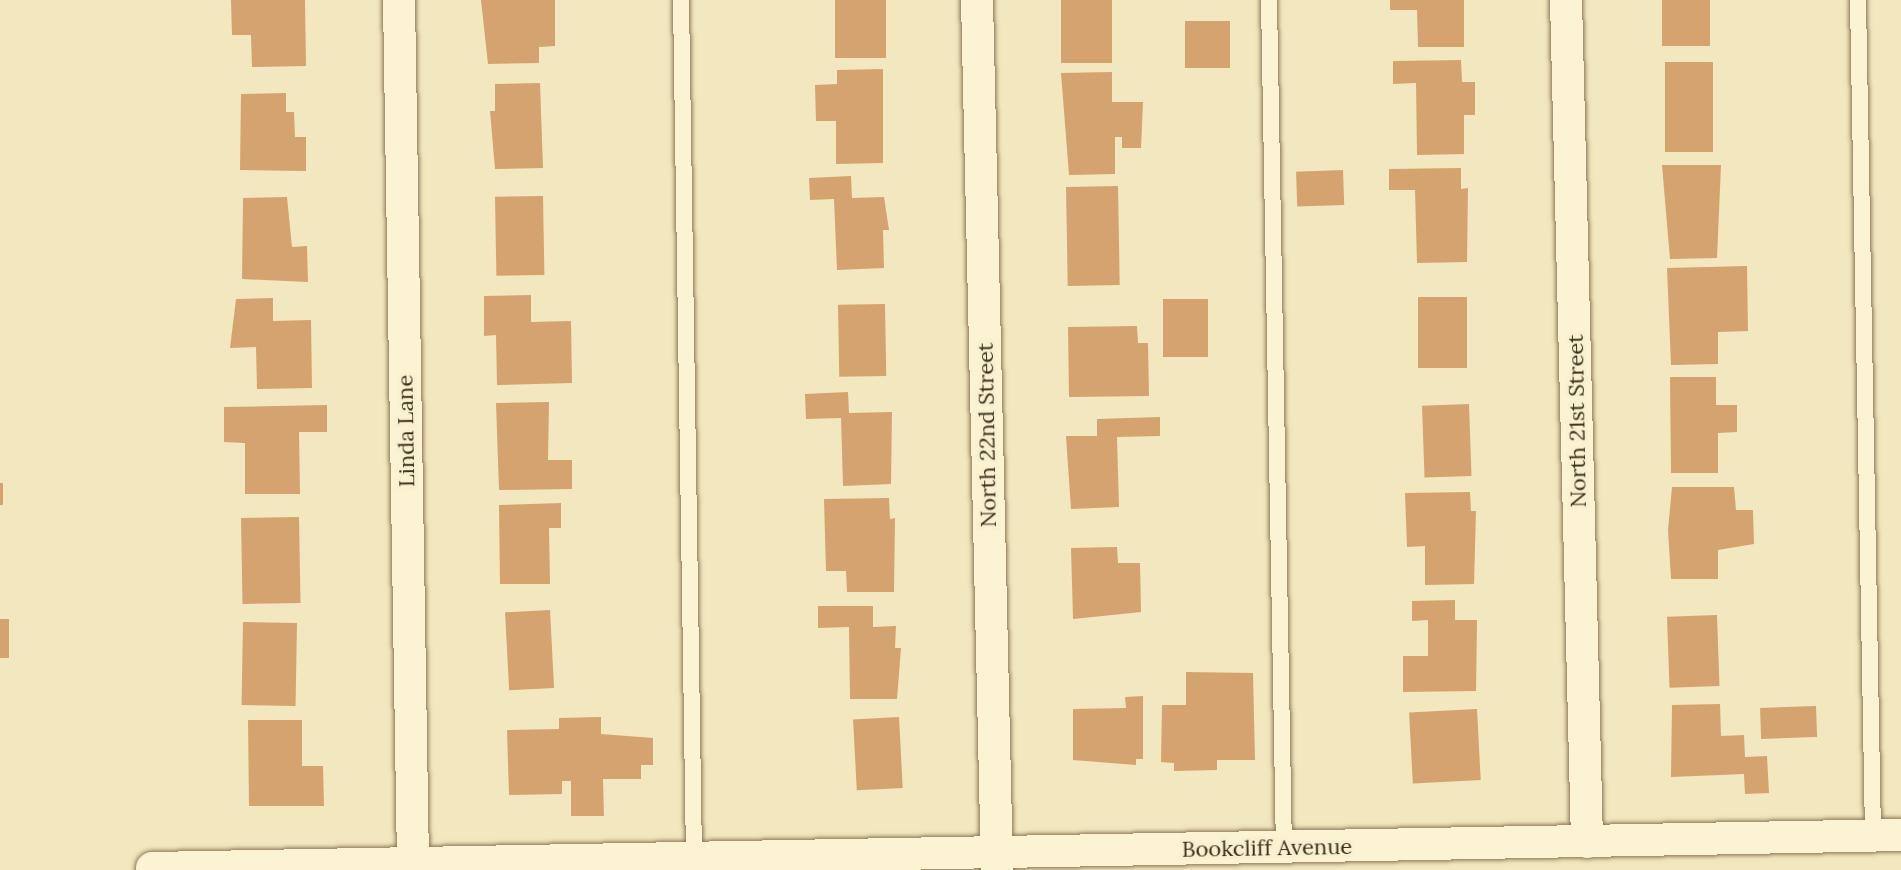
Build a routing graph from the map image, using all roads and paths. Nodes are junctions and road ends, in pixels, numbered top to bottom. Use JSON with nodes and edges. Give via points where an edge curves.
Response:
{"nodes":[{"id":1,"x":399,"y":0,"type":"edge"},
{"id":2,"x":681,"y":0,"type":"edge"},
{"id":3,"x":977,"y":0,"type":"edge"},
{"id":4,"x":1269,"y":0,"type":"edge"},
{"id":5,"x":1566,"y":0,"type":"edge"},
{"id":6,"x":1858,"y":0,"type":"edge"},
{"id":7,"x":1887,"y":836,"type":"edge"},
{"id":8,"x":1587,"y":842,"type":"junction"},
{"id":9,"x":1284,"y":848,"type":"junction"},
{"id":10,"x":694,"y":858,"type":"junction"},
{"id":11,"x":413,"y":861,"type":"junction"},
{"id":12,"x":996,"y":862,"type":"edge"},
{"id":13,"x":152,"y":868,"type":"dead end"}],
"edges":[{"from":1,"to":11,"type":"street","name":"Linda Lane"},
{"from":2,"to":10,"type":"lane"},
{"from":3,"to":12,"type":"street","name":"North 22nd Street"},
{"from":4,"to":9,"type":"lane"},
{"from":5,"to":8,"type":"street","name":"North 21st Street"},
{"from":6,"to":7,"type":"lane"},
{"from":7,"to":8,"type":"street","name":"Bookcliff Avenue"},
{"from":8,"to":9,"type":"street","name":"Bookcliff Avenue"},
{"from":9,"to":12,"type":"street","name":"Bookcliff Avenue"},
{"from":10,"to":11,"type":"street","name":"Bookcliff Avenue"},
{"from":10,"to":12,"type":"street","name":"Bookcliff Avenue"},
{"from":11,"to":13,"type":"street","name":"Bookcliff Avenue"}]}
